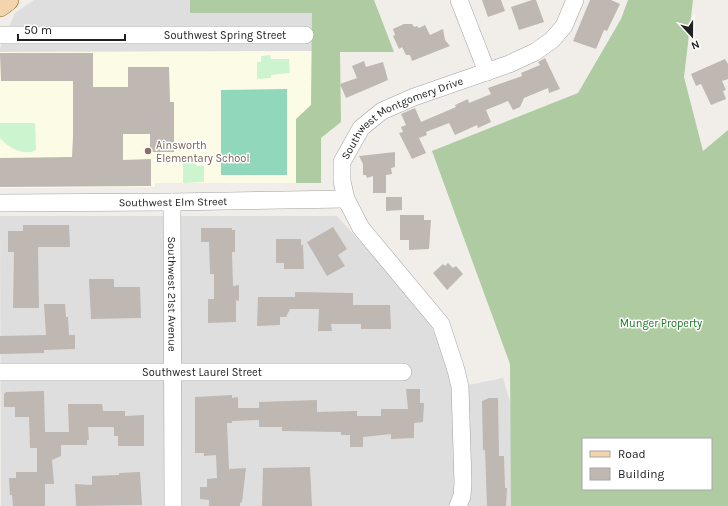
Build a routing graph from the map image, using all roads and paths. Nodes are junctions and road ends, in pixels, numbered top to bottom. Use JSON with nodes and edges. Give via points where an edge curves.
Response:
{"nodes":[{"id":1,"x":8,"y":0,"type":"edge"},
{"id":2,"x":459,"y":0,"type":"edge"},
{"id":3,"x":575,"y":0,"type":"edge"},
{"id":4,"x":0,"y":6,"type":"edge"},
{"id":5,"x":0,"y":35,"type":"edge"},
{"id":6,"x":305,"y":35,"type":"dead end"},
{"id":7,"x":487,"y":72,"type":"junction"},
{"id":8,"x":346,"y":199,"type":"junction"},
{"id":9,"x":172,"y":202,"type":"junction"},
{"id":10,"x":0,"y":203,"type":"edge"},
{"id":11,"x":0,"y":372,"type":"edge"},
{"id":12,"x":171,"y":372,"type":"junction"},
{"id":13,"x":403,"y":372,"type":"dead end"},
{"id":14,"x":173,"y":506,"type":"edge"},
{"id":15,"x":458,"y":506,"type":"edge"}],
"edges":[{"from":1,"to":4,"type":"main road"},
{"from":2,"to":7,"type":"street"},
{"from":3,"to":7,"type":"street","name":"Southwest Montgomery Drive","via":[[564,26],[552,40],[535,52]]},
{"from":5,"to":6,"type":"street","name":"Southwest Spring Street"},
{"from":7,"to":8,"type":"street","name":"Southwest Montgomery Drive","via":[[382,111],[360,128],[342,162],[342,181]]},
{"from":8,"to":9,"type":"street","name":"Southwest Elm Street"},
{"from":8,"to":15,"type":"street","name":"Southwest Montgomery Drive","via":[[361,228],[441,324],[460,387],[463,483]]},
{"from":9,"to":10,"type":"street","name":"Southwest Elm Street"},
{"from":9,"to":12,"type":"street","name":"Southwest 21st Avenue"},
{"from":11,"to":12,"type":"street","name":"Southwest Laurel Street"},
{"from":12,"to":13,"type":"street","name":"Southwest Laurel Street"},
{"from":12,"to":14,"type":"street","name":"Southwest 21st Avenue"}]}
